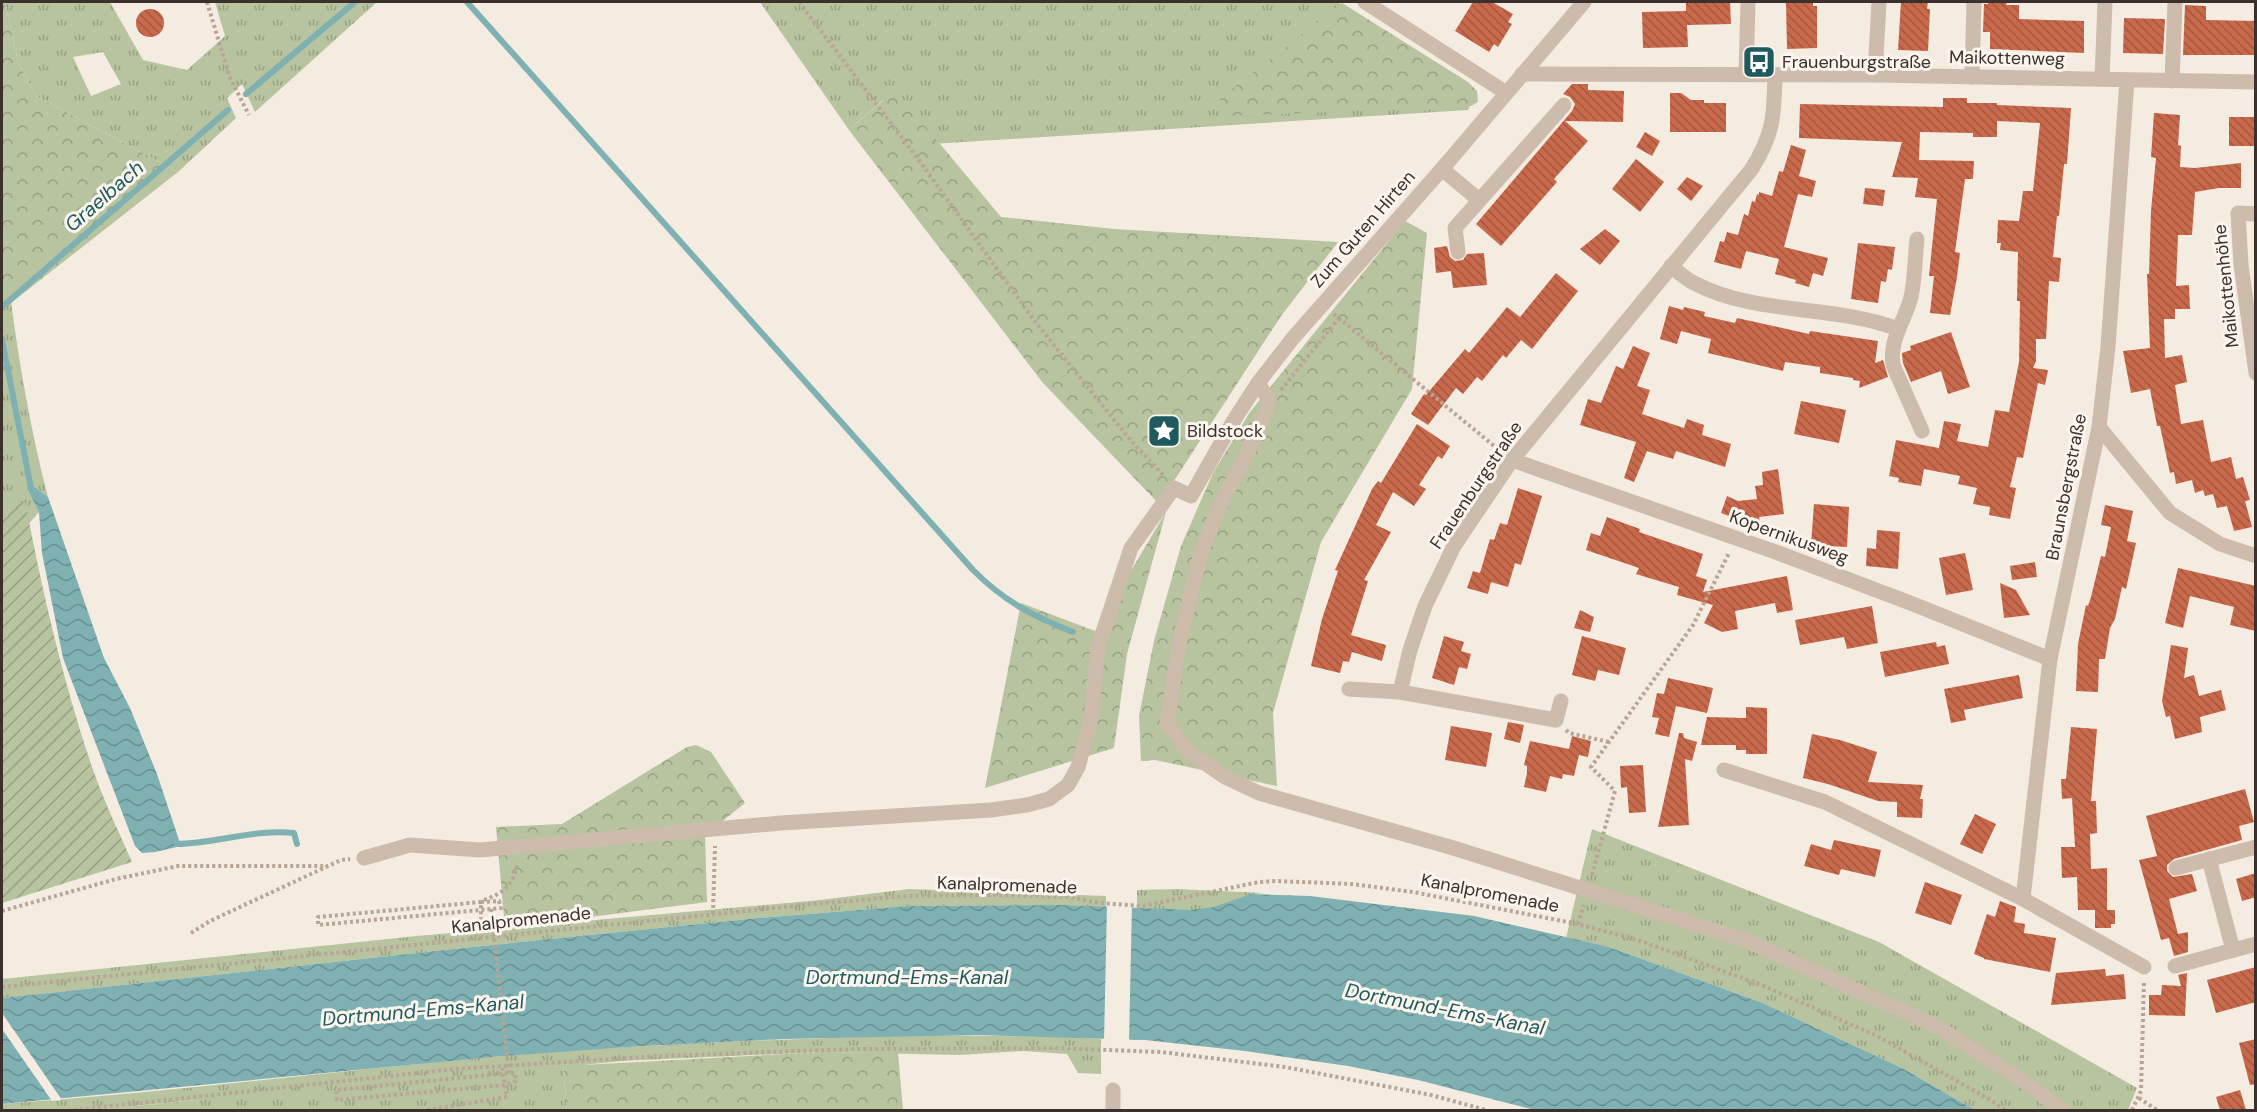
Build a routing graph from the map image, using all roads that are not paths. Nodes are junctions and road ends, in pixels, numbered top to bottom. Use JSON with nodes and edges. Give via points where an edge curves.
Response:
{"nodes":[{"id":1,"x":1365,"y":2,"type":"edge"},
{"id":2,"x":1584,"y":2,"type":"edge"},
{"id":3,"x":1748,"y":2,"type":"edge"},
{"id":4,"x":1879,"y":2,"type":"edge"},
{"id":5,"x":1974,"y":2,"type":"edge"},
{"id":6,"x":2105,"y":2,"type":"edge"},
{"id":7,"x":2175,"y":2,"type":"edge"},
{"id":8,"x":1522,"y":74,"type":"junction"},
{"id":9,"x":1746,"y":74,"type":"junction"},
{"id":10,"x":1775,"y":75,"type":"junction"},
{"id":11,"x":1875,"y":75,"type":"junction"},
{"id":12,"x":1972,"y":77,"type":"junction"},
{"id":13,"x":2102,"y":79,"type":"junction"},
{"id":14,"x":2127,"y":80,"type":"junction"},
{"id":15,"x":2172,"y":81,"type":"junction"},
{"id":16,"x":2256,"y":82,"type":"edge"},
{"id":17,"x":1505,"y":92,"type":"junction"},
{"id":18,"x":1564,"y":105,"type":"dead end"},
{"id":19,"x":1442,"y":168,"type":"junction"},
{"id":20,"x":1479,"y":200,"type":"junction"},
{"id":21,"x":2256,"y":214,"type":"edge"},
{"id":22,"x":1917,"y":239,"type":"dead end"},
{"id":23,"x":1458,"y":252,"type":"dead end"},
{"id":24,"x":1671,"y":266,"type":"junction"},
{"id":25,"x":1898,"y":329,"type":"junction"},
{"id":26,"x":2256,"y":373,"type":"edge"},
{"id":27,"x":1258,"y":383,"type":"junction"},
{"id":28,"x":2099,"y":427,"type":"junction"},
{"id":29,"x":1922,"y":430,"type":"dead end"},
{"id":30,"x":1512,"y":460,"type":"junction"},
{"id":31,"x":2256,"y":556,"type":"edge"},
{"id":32,"x":2050,"y":659,"type":"junction"},
{"id":33,"x":1349,"y":689,"type":"dead end"},
{"id":34,"x":1400,"y":692,"type":"junction"},
{"id":35,"x":1561,"y":701,"type":"dead end"},
{"id":36,"x":1724,"y":770,"type":"dead end"},
{"id":37,"x":2256,"y":847,"type":"edge"},
{"id":38,"x":364,"y":858,"type":"dead end"},
{"id":39,"x":2209,"y":859,"type":"junction"},
{"id":40,"x":2176,"y":868,"type":"dead end"},
{"id":41,"x":2023,"y":899,"type":"junction"},
{"id":42,"x":2256,"y":944,"type":"edge"},
{"id":43,"x":2233,"y":950,"type":"junction"},
{"id":44,"x":2175,"y":966,"type":"dead end"},
{"id":45,"x":2144,"y":967,"type":"road end"},
{"id":46,"x":1113,"y":1090,"type":"dead end"},
{"id":47,"x":1113,"y":1110,"type":"edge"},
{"id":48,"x":2063,"y":1110,"type":"edge"}],
"edges":[{"from":1,"to":17,"type":"street"},
{"from":2,"to":8,"type":"street","name":"Zum Guten Hirten"},
{"from":3,"to":9,"type":"street"},
{"from":4,"to":11,"type":"street"},
{"from":5,"to":12,"type":"street"},
{"from":6,"to":13,"type":"street"},
{"from":7,"to":15,"type":"street"},
{"from":8,"to":9,"type":"street","name":"Maikottenweg"},
{"from":8,"to":17,"type":"street","name":"Zum Guten Hirten"},
{"from":9,"to":10,"type":"street","name":"Maikottenweg"},
{"from":10,"to":11,"type":"street","name":"Maikottenweg"},
{"from":10,"to":24,"type":"street","name":"Frauenburgstraße","via":[[1771,132],[1764,150]]},
{"from":11,"to":12,"type":"street","name":"Maikottenweg"},
{"from":12,"to":13,"type":"street","name":"Maikottenweg"},
{"from":13,"to":14,"type":"street","name":"Maikottenweg"},
{"from":14,"to":15,"type":"street","name":"Maikottenweg"},
{"from":14,"to":28,"type":"street","name":"Braunsbergstraße"},
{"from":15,"to":16,"type":"street","name":"Maikottenweg"},
{"from":17,"to":19,"type":"street","name":"Zum Guten Hirten"},
{"from":18,"to":20,"type":"street"},
{"from":19,"to":20,"type":"street"},
{"from":19,"to":27,"type":"street","name":"Zum Guten Hirten"},
{"from":20,"to":23,"type":"street","via":[[1455,228]]},
{"from":21,"to":26,"type":"street","name":"Maikottenhöhe","via":[[2238,213]]},
{"from":22,"to":25,"type":"street","via":[[1911,295]]},
{"from":24,"to":25,"type":"street","via":[[1692,283],[1749,301],[1866,319]]},
{"from":24,"to":30,"type":"street","name":"Frauenburgstraße"},
{"from":25,"to":29,"type":"street","via":[[1893,365]]},
{"from":27,"to":38,"type":"street","name":"Zum Guten Hirten","via":[[1191,496],[1174,488],[1131,548],[1098,647],[1090,718],[1078,767],[1068,785],[1049,799],[991,810],[480,850],[411,845]]},
{"from":27,"to":48,"type":"street","via":[[1267,397],[1267,409],[1220,505],[1202,553],[1179,643],[1167,724],[1188,751],[1226,777],[1259,793],[1392,830],[1745,940],[1925,1021]]},
{"from":28,"to":31,"type":"street","via":[[2170,513],[2220,544]]},
{"from":28,"to":32,"type":"street","name":"Braunsbergstraße"},
{"from":30,"to":32,"type":"street","name":"Kopernikusweg","via":[[1735,538]]},
{"from":30,"to":34,"type":"street","name":"Frauenburgstraße","via":[[1449,556],[1425,606]]},
{"from":32,"to":41,"type":"street","name":"Braunsbergstraße"},
{"from":33,"to":34,"type":"street"},
{"from":34,"to":35,"type":"street","via":[[1556,720]]},
{"from":36,"to":41,"type":"street","via":[[1826,802]]},
{"from":37,"to":39,"type":"street"},
{"from":39,"to":40,"type":"street"},
{"from":39,"to":43,"type":"street"},
{"from":41,"to":45,"type":"street"},
{"from":42,"to":43,"type":"street"},
{"from":43,"to":44,"type":"street"},
{"from":46,"to":47,"type":"street"}]}
